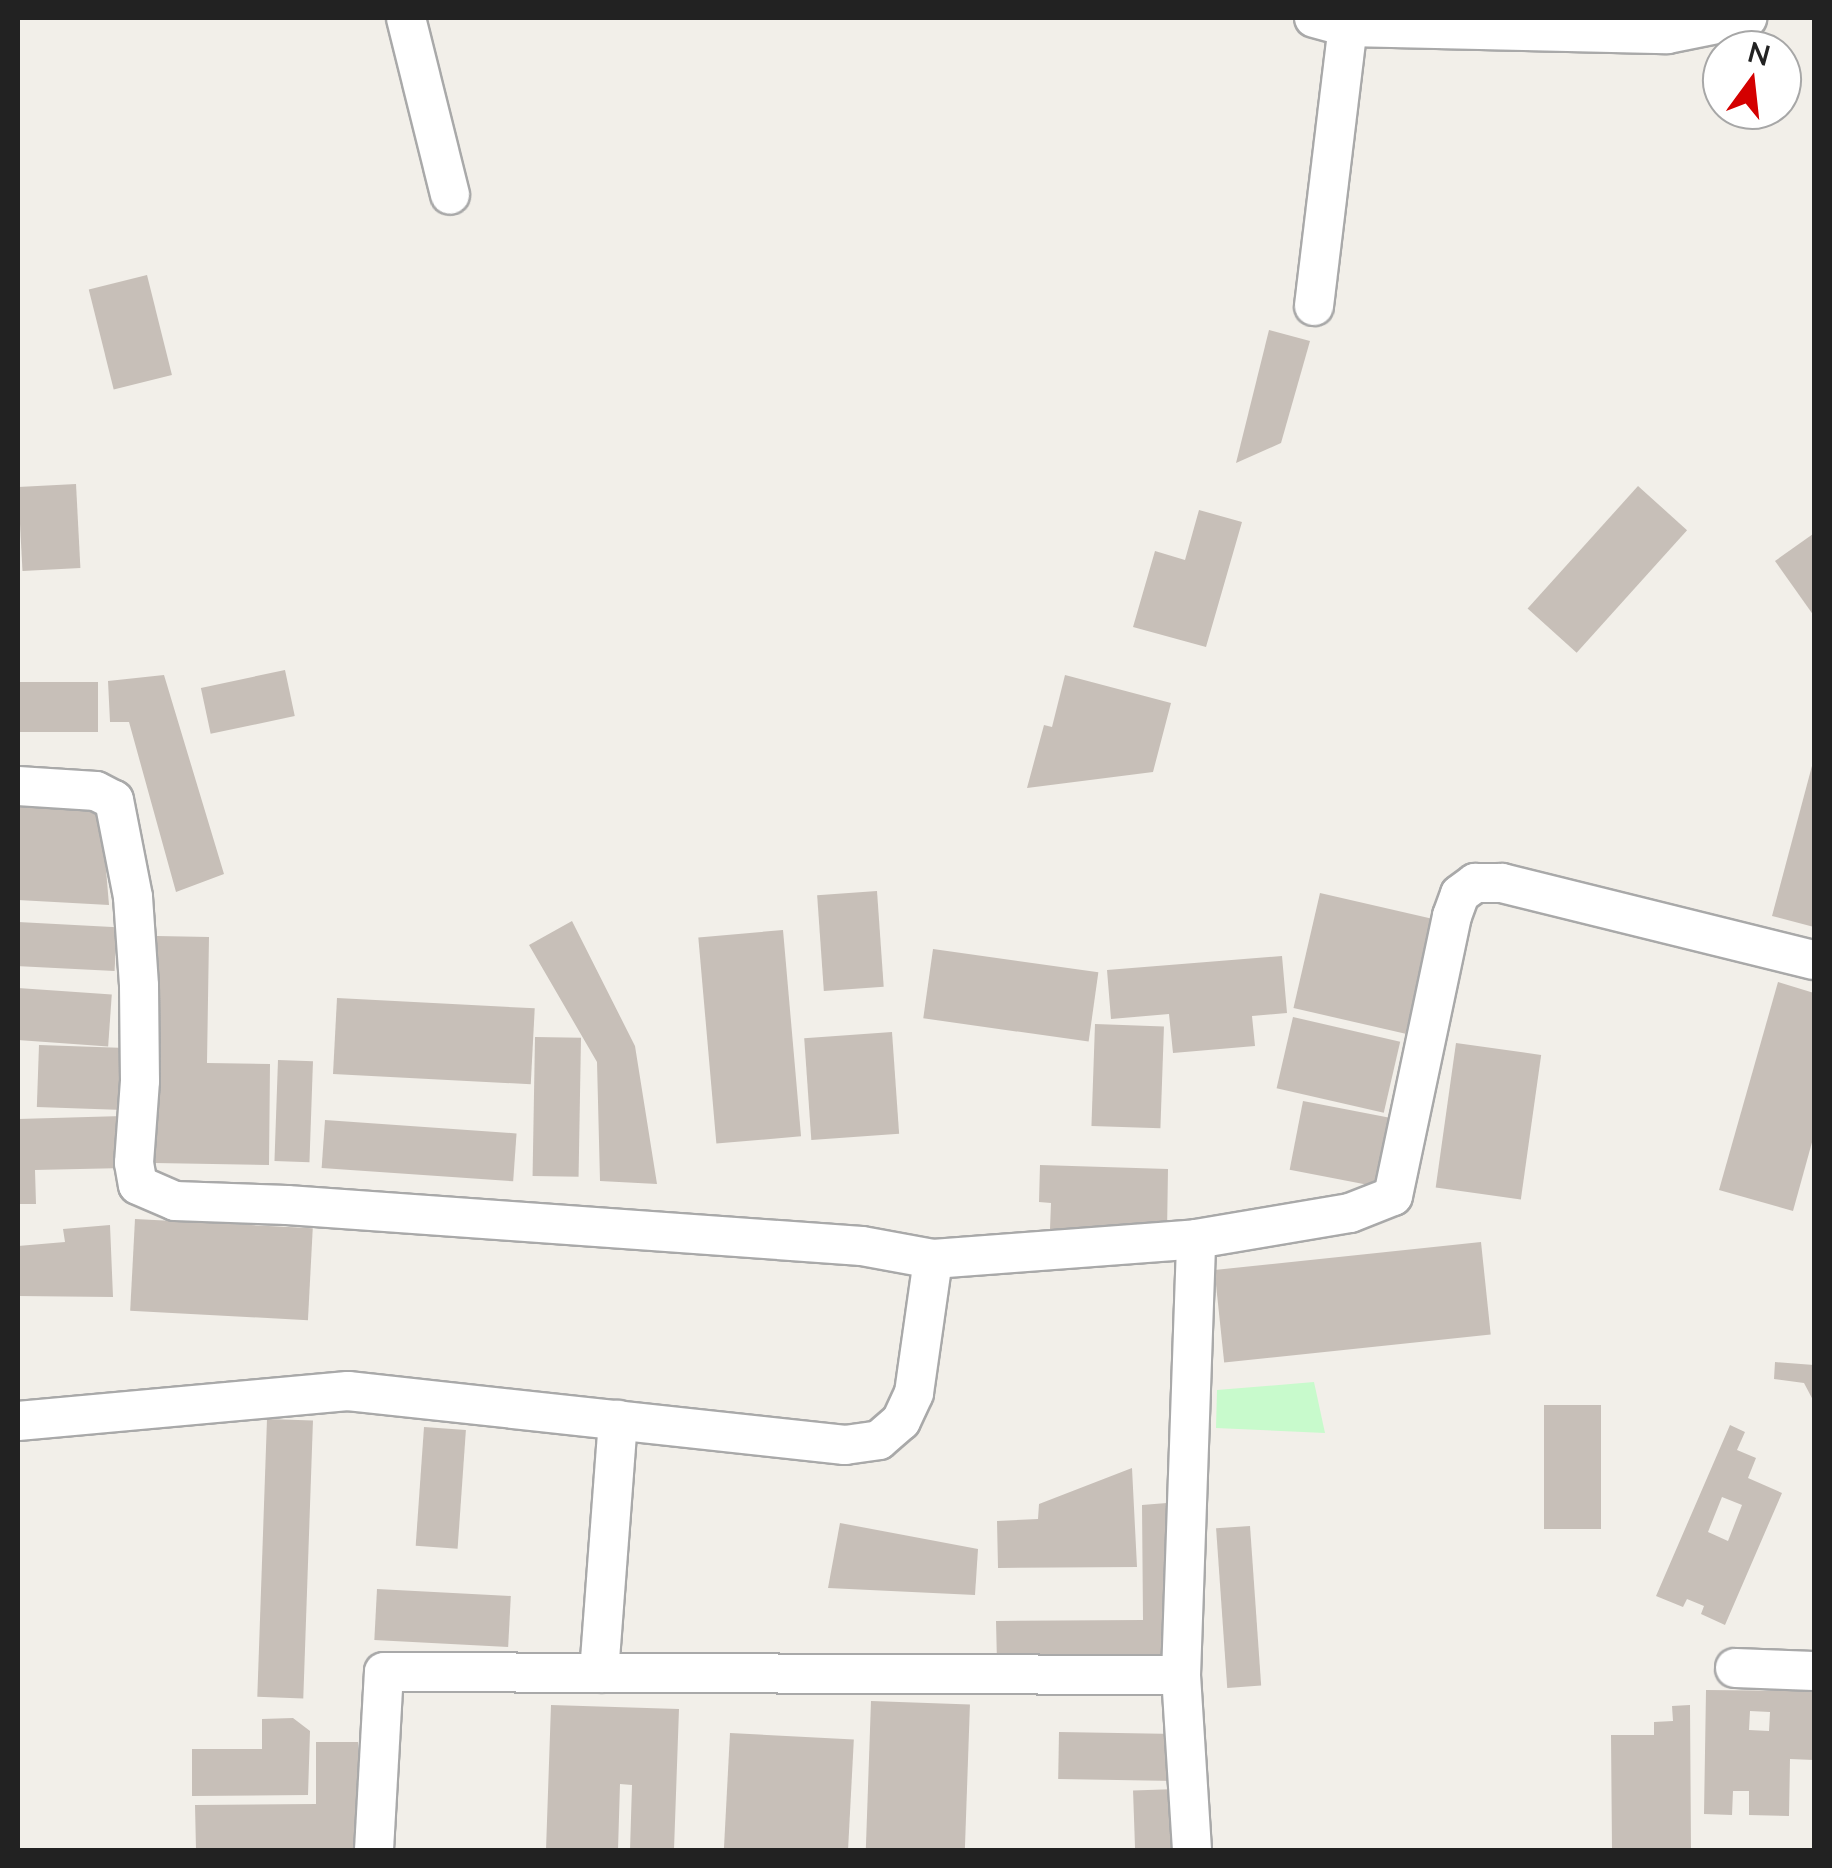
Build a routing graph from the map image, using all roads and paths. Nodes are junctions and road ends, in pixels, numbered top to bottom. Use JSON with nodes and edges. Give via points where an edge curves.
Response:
{"nodes":[{"id":1,"x":406,"y":18,"type":"edge"},
{"id":2,"x":1747,"y":18,"type":"edge"},
{"id":3,"x":1331,"y":22,"type":"edge"},
{"id":4,"x":450,"y":195,"type":"dead end"},
{"id":5,"x":1314,"y":306,"type":"dead end"},
{"id":6,"x":18,"y":786,"type":"edge"},
{"id":7,"x":1814,"y":960,"type":"edge"},
{"id":8,"x":1196,"y":1239,"type":"junction"},
{"id":9,"x":933,"y":1258,"type":"junction"},
{"id":10,"x":618,"y":1420,"type":"junction"},
{"id":11,"x":18,"y":1421,"type":"edge"},
{"id":12,"x":1735,"y":1668,"type":"dead end"},
{"id":13,"x":1814,"y":1671,"type":"edge"},
{"id":14,"x":599,"y":1673,"type":"junction"},
{"id":15,"x":1181,"y":1676,"type":"junction"},
{"id":16,"x":374,"y":1850,"type":"edge"},
{"id":17,"x":1192,"y":1850,"type":"edge"}],
"edges":[{"from":1,"to":4,"type":"street"},
{"from":2,"to":3,"type":"street","via":[[1667,34]]},
{"from":3,"to":5,"type":"street"},
{"from":6,"to":9,"type":"street","via":[[96,790],[114,800],[139,986],[138,1185],[175,1201],[862,1246]]},
{"from":7,"to":8,"type":"street","via":[[1502,883],[1475,883],[1460,894],[1452,916],[1393,1196],[1350,1213]]},
{"from":8,"to":9,"type":"street"},
{"from":8,"to":15,"type":"street"},
{"from":9,"to":10,"type":"street","via":[[914,1393],[901,1420],[880,1440],[845,1445]]},
{"from":10,"to":11,"type":"street","via":[[348,1392]]},
{"from":10,"to":14,"type":"street"},
{"from":12,"to":13,"type":"street"},
{"from":14,"to":15,"type":"street"},
{"from":14,"to":16,"type":"street","via":[[384,1672]]},
{"from":15,"to":17,"type":"street"}]}
